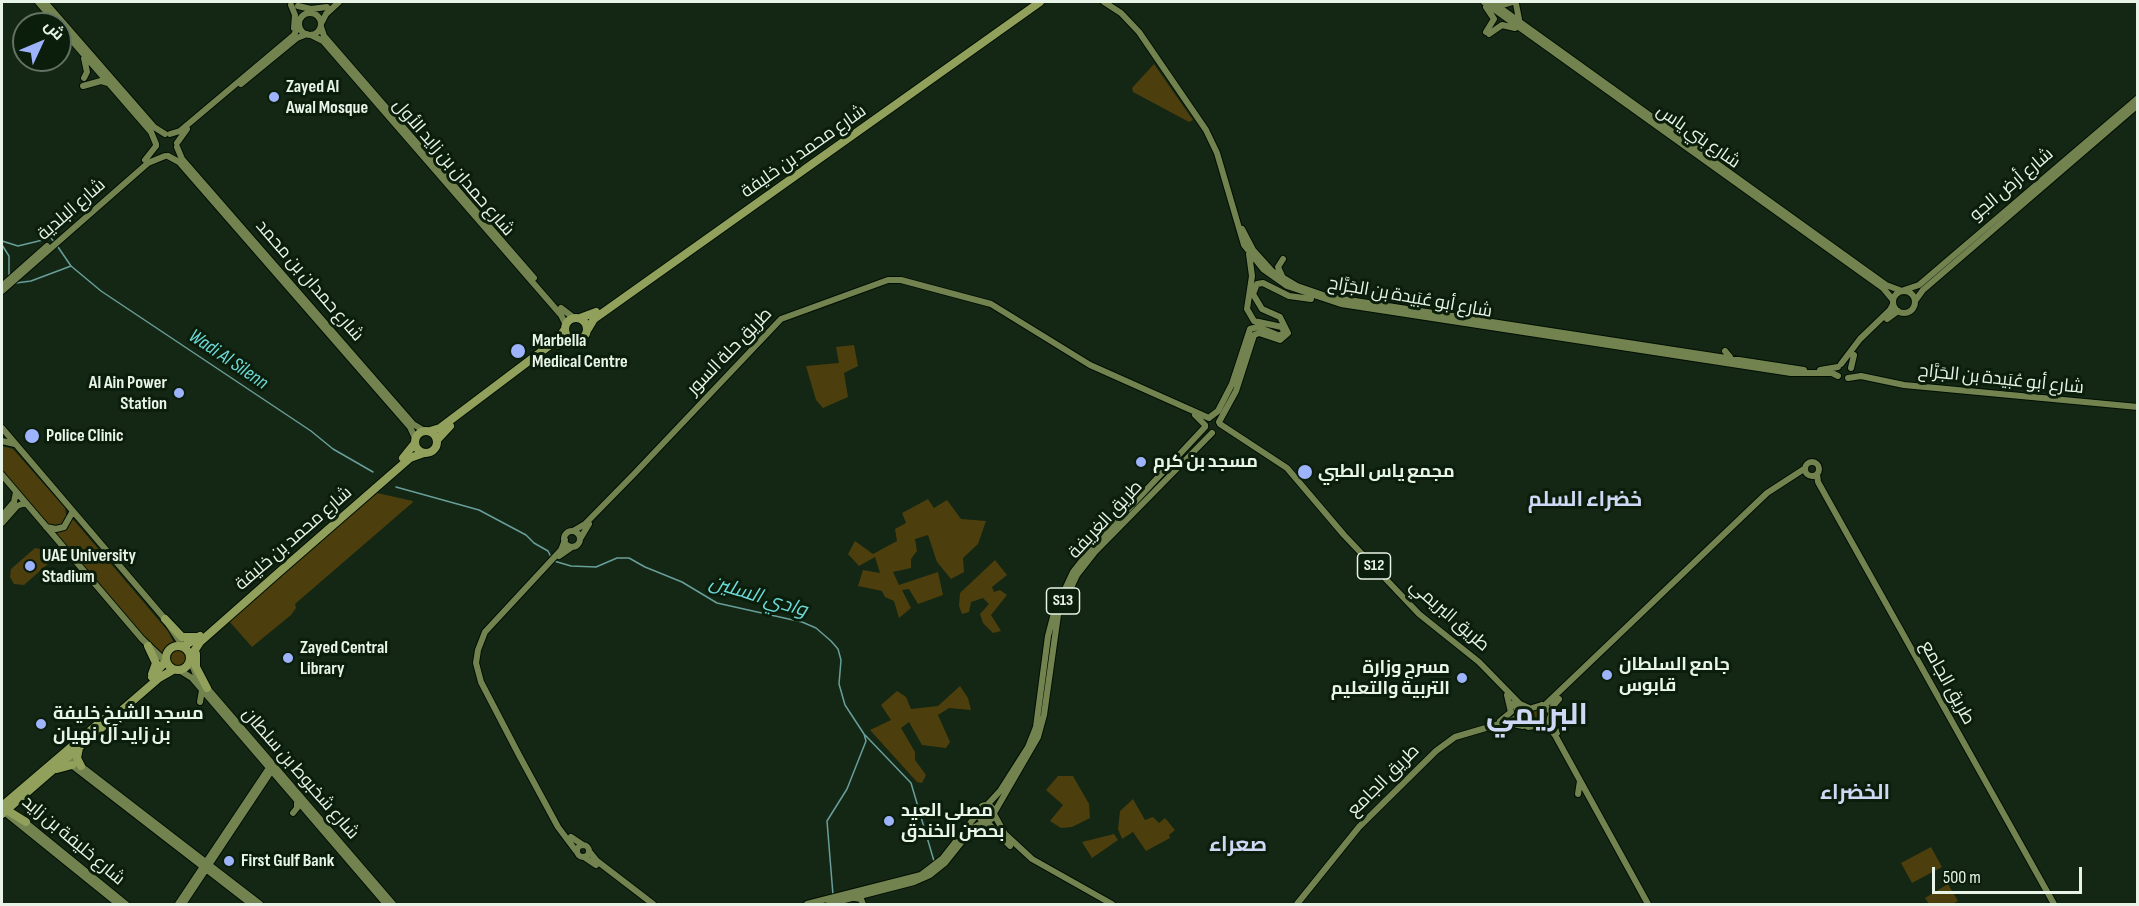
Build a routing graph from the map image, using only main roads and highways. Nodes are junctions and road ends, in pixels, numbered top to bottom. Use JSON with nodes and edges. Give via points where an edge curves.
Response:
{"nodes":[{"id":1,"x":45,"y":2,"type":"edge"},
{"id":2,"x":333,"y":2,"type":"edge"},
{"id":3,"x":339,"y":2,"type":"edge"},
{"id":4,"x":1032,"y":2,"type":"edge"},
{"id":5,"x":1040,"y":2,"type":"edge"},
{"id":6,"x":1104,"y":2,"type":"edge"},
{"id":7,"x":1110,"y":2,"type":"edge"},
{"id":8,"x":1485,"y":2,"type":"edge"},
{"id":9,"x":1494,"y":2,"type":"edge"},
{"id":10,"x":1514,"y":3,"type":"edge"},
{"id":11,"x":293,"y":4,"type":"edge"},
{"id":12,"x":327,"y":7,"type":"junction"},
{"id":13,"x":311,"y":13,"type":"junction"},
{"id":14,"x":1505,"y":14,"type":"junction"},
{"id":15,"x":299,"y":22,"type":"junction"},
{"id":16,"x":321,"y":25,"type":"junction"},
{"id":17,"x":1527,"y":30,"type":"junction"},
{"id":18,"x":309,"y":34,"type":"junction"},
{"id":19,"x":287,"y":40,"type":"junction"},
{"id":20,"x":72,"y":41,"type":"edge"},
{"id":21,"x":72,"y":41,"type":"edge"},
{"id":22,"x":81,"y":52,"type":"junction"},
{"id":23,"x":97,"y":65,"type":"junction"},
{"id":24,"x":84,"y":78,"type":"dead end"},
{"id":25,"x":124,"y":82,"type":"dead end"},
{"id":26,"x":83,"y":86,"type":"dead end"},
{"id":27,"x":113,"y":88,"type":"junction"},
{"id":28,"x":125,"y":93,"type":"junction"},
{"id":29,"x":2138,"y":98,"type":"edge"},
{"id":30,"x":2138,"y":105,"type":"edge"},
{"id":31,"x":149,"y":125,"type":"junction"},
{"id":32,"x":185,"y":126,"type":"junction"},
{"id":33,"x":168,"y":134,"type":"junction"},
{"id":34,"x":2094,"y":139,"type":"junction"},
{"id":35,"x":156,"y":145,"type":"junction"},
{"id":36,"x":177,"y":145,"type":"junction"},
{"id":37,"x":166,"y":156,"type":"junction"},
{"id":38,"x":142,"y":163,"type":"junction"},
{"id":39,"x":2048,"y":178,"type":"junction"},
{"id":40,"x":64,"y":234,"type":"junction"},
{"id":41,"x":1244,"y":245,"type":"junction"},
{"id":42,"x":1283,"y":259,"type":"dead end"},
{"id":43,"x":23,"y":270,"type":"junction"},
{"id":44,"x":1269,"y":271,"type":"junction"},
{"id":45,"x":1252,"y":272,"type":"junction"},
{"id":46,"x":1287,"y":281,"type":"junction"},
{"id":47,"x":1254,"y":283,"type":"junction"},
{"id":48,"x":2,"y":286,"type":"edge"},
{"id":49,"x":1903,"y":290,"type":"junction"},
{"id":50,"x":2,"y":291,"type":"edge"},
{"id":51,"x":1330,"y":301,"type":"junction"},
{"id":52,"x":1915,"y":301,"type":"junction"},
{"id":53,"x":1893,"y":302,"type":"junction"},
{"id":54,"x":1898,"y":311,"type":"junction"},
{"id":55,"x":577,"y":318,"type":"junction"},
{"id":56,"x":565,"y":327,"type":"junction"},
{"id":57,"x":588,"y":329,"type":"junction"},
{"id":58,"x":572,"y":340,"type":"junction"},
{"id":59,"x":1632,"y":343,"type":"junction"},
{"id":60,"x":1654,"y":347,"type":"junction"},
{"id":61,"x":1246,"y":351,"type":"junction"},
{"id":62,"x":1729,"y":354,"type":"junction"},
{"id":63,"x":1714,"y":356,"type":"junction"},
{"id":64,"x":1840,"y":366,"type":"junction"},
{"id":65,"x":1851,"y":369,"type":"junction"},
{"id":66,"x":1838,"y":376,"type":"junction"},
{"id":67,"x":1861,"y":376,"type":"junction"},
{"id":68,"x":1848,"y":378,"type":"junction"},
{"id":69,"x":2138,"y":407,"type":"edge"},
{"id":70,"x":1209,"y":418,"type":"junction"},
{"id":71,"x":1220,"y":423,"type":"junction"},
{"id":72,"x":1205,"y":426,"type":"junction"},
{"id":73,"x":2,"y":428,"type":"edge"},
{"id":74,"x":427,"y":431,"type":"junction"},
{"id":75,"x":1214,"y":432,"type":"junction"},
{"id":76,"x":415,"y":440,"type":"junction"},
{"id":77,"x":437,"y":440,"type":"junction"},
{"id":78,"x":2,"y":441,"type":"edge"},
{"id":79,"x":15,"y":444,"type":"junction"},
{"id":80,"x":424,"y":453,"type":"junction"},
{"id":81,"x":1804,"y":469,"type":"junction"},
{"id":82,"x":1817,"y":474,"type":"junction"},
{"id":83,"x":2,"y":475,"type":"edge"},
{"id":84,"x":1809,"y":476,"type":"junction"},
{"id":85,"x":16,"y":491,"type":"junction"},
{"id":86,"x":25,"y":503,"type":"junction"},
{"id":87,"x":73,"y":511,"type":"junction"},
{"id":88,"x":2,"y":518,"type":"edge"},
{"id":89,"x":46,"y":527,"type":"junction"},
{"id":90,"x":573,"y":531,"type":"junction"},
{"id":91,"x":580,"y":539,"type":"junction"},
{"id":92,"x":565,"y":540,"type":"junction"},
{"id":93,"x":572,"y":547,"type":"junction"},
{"id":94,"x":553,"y":560,"type":"junction"},
{"id":95,"x":165,"y":619,"type":"junction"},
{"id":96,"x":205,"y":634,"type":"junction"},
{"id":97,"x":148,"y":646,"type":"junction"},
{"id":98,"x":183,"y":646,"type":"junction"},
{"id":99,"x":190,"y":658,"type":"junction"},
{"id":100,"x":165,"y":662,"type":"junction"},
{"id":101,"x":176,"y":670,"type":"junction"},
{"id":102,"x":1043,"y":670,"type":"junction"},
{"id":103,"x":149,"y":680,"type":"junction"},
{"id":104,"x":204,"y":689,"type":"junction"},
{"id":105,"x":1047,"y":689,"type":"junction"},
{"id":106,"x":1507,"y":695,"type":"junction"},
{"id":107,"x":200,"y":702,"type":"dead end"},
{"id":108,"x":1544,"y":706,"type":"junction"},
{"id":109,"x":1529,"y":708,"type":"junction"},
{"id":110,"x":1520,"y":715,"type":"junction"},
{"id":111,"x":1552,"y":716,"type":"junction"},
{"id":112,"x":1496,"y":724,"type":"junction"},
{"id":113,"x":1523,"y":726,"type":"junction"},
{"id":114,"x":1539,"y":726,"type":"junction"},
{"id":115,"x":244,"y":739,"type":"junction"},
{"id":116,"x":79,"y":748,"type":"junction"},
{"id":117,"x":252,"y":748,"type":"junction"},
{"id":118,"x":64,"y":760,"type":"junction"},
{"id":119,"x":81,"y":766,"type":"junction"},
{"id":120,"x":271,"y":766,"type":"junction"},
{"id":121,"x":259,"y":780,"type":"junction"},
{"id":122,"x":41,"y":781,"type":"junction"},
{"id":123,"x":1580,"y":781,"type":"junction"},
{"id":124,"x":30,"y":782,"type":"junction"},
{"id":125,"x":259,"y":789,"type":"junction"},
{"id":126,"x":290,"y":793,"type":"junction"},
{"id":127,"x":1578,"y":794,"type":"dead end"},
{"id":128,"x":17,"y":796,"type":"junction"},
{"id":129,"x":297,"y":801,"type":"junction"},
{"id":130,"x":987,"y":805,"type":"junction"},
{"id":131,"x":3,"y":808,"type":"edge"},
{"id":132,"x":305,"y":810,"type":"junction"},
{"id":133,"x":978,"y":813,"type":"junction"},
{"id":134,"x":994,"y":813,"type":"junction"},
{"id":135,"x":15,"y":817,"type":"junction"},
{"id":136,"x":985,"y":821,"type":"junction"},
{"id":137,"x":26,"y":822,"type":"junction"},
{"id":138,"x":973,"y":828,"type":"junction"},
{"id":139,"x":221,"y":842,"type":"junction"},
{"id":140,"x":179,"y":845,"type":"junction"},
{"id":141,"x":583,"y":845,"type":"junction"},
{"id":142,"x":1010,"y":846,"type":"junction"},
{"id":143,"x":576,"y":851,"type":"junction"},
{"id":144,"x":589,"y":851,"type":"junction"},
{"id":145,"x":584,"y":857,"type":"junction"},
{"id":146,"x":206,"y":866,"type":"junction"},
{"id":147,"x":221,"y":881,"type":"junction"},
{"id":148,"x":230,"y":888,"type":"junction"},
{"id":149,"x":191,"y":893,"type":"junction"},
{"id":150,"x":868,"y":894,"type":"junction"},
{"id":151,"x":842,"y":898,"type":"junction"},
{"id":152,"x":854,"y":898,"type":"junction"},
{"id":153,"x":118,"y":901,"type":"edge"},
{"id":154,"x":128,"y":901,"type":"edge"},
{"id":155,"x":828,"y":902,"type":"edge"},
{"id":156,"x":178,"y":904,"type":"edge"},
{"id":157,"x":183,"y":904,"type":"edge"},
{"id":158,"x":251,"y":904,"type":"edge"},
{"id":159,"x":260,"y":904,"type":"edge"},
{"id":160,"x":386,"y":904,"type":"edge"},
{"id":161,"x":393,"y":904,"type":"edge"},
{"id":162,"x":647,"y":904,"type":"edge"},
{"id":163,"x":653,"y":904,"type":"edge"},
{"id":164,"x":807,"y":904,"type":"edge"},
{"id":165,"x":864,"y":904,"type":"edge"},
{"id":166,"x":1104,"y":904,"type":"edge"},
{"id":167,"x":1112,"y":904,"type":"edge"},
{"id":168,"x":1299,"y":904,"type":"edge"},
{"id":169,"x":1650,"y":904,"type":"edge"},
{"id":170,"x":2052,"y":904,"type":"edge"}],
"edges":[{"from":1,"to":23,"type":"main road"},
{"from":2,"to":12,"type":"main road"},
{"from":3,"to":16,"type":"main road"},
{"from":4,"to":55,"type":"highway","name":"شارع محمد بن خليفة","via":[[601,309],[589,317]]},
{"from":5,"to":57,"type":"highway","name":"شارع محمد بن خليفة","via":[[594,319]]},
{"from":6,"to":41,"type":"main road","name":"شارع أبو عُبَيدة بن الجَرَّاح","via":[[1139,32],[1211,139]]},
{"from":7,"to":44,"type":"main road","name":"شارع أبو عُبَيدة بن الجَرَّاح","via":[[1143,32],[1209,129],[1222,156],[1243,232]]},
{"from":8,"to":14,"type":"main road"},
{"from":8,"to":17,"type":"main road","via":[[1494,19],[1488,33],[1503,25]]},
{"from":9,"to":10,"type":"main road"},
{"from":9,"to":14,"type":"main road"},
{"from":10,"to":17,"type":"main road"},
{"from":11,"to":12,"type":"main road","via":[[311,9]]},
{"from":11,"to":13,"type":"main road"},
{"from":11,"to":15,"type":"main road"},
{"from":11,"to":19,"type":"main road","via":[[295,23]]},
{"from":12,"to":13,"type":"main road"},
{"from":13,"to":15,"type":"main road"},
{"from":13,"to":16,"type":"main road","name":"شارع حمدان بن زايد الأول"},
{"from":14,"to":17,"type":"main road"},
{"from":15,"to":18,"type":"main road","name":"شارع حمدان بن زايد الأول"},
{"from":15,"to":19,"type":"main road","via":[[296,33]]},
{"from":16,"to":18,"type":"main road"},
{"from":16,"to":55,"type":"main road","name":"شارع حمدان بن زايد الأول","via":[[326,38],[564,312]]},
{"from":17,"to":49,"type":"main road","name":"شارع بني ياس","via":[[1886,285]]},
{"from":17,"to":53,"type":"main road","name":"شارع بني ياس","via":[[1874,282]]},
{"from":18,"to":36,"type":"main road","via":[[297,38],[182,134]]},
{"from":18,"to":56,"type":"main road","name":"شارع حمدان بن زايد الأول","via":[[323,41],[554,307]]},
{"from":19,"to":32,"type":"main road"},
{"from":20,"to":23,"type":"main road"},
{"from":21,"to":22,"type":"main road"},
{"from":22,"to":23,"type":"main road"},
{"from":22,"to":24,"type":"main road","via":[[87,70]]},
{"from":23,"to":27,"type":"main road"},
{"from":23,"to":28,"type":"main road"},
{"from":25,"to":28,"type":"main road"},
{"from":26,"to":27,"type":"main road","via":[[101,81]]},
{"from":27,"to":31,"type":"main road"},
{"from":28,"to":31,"type":"main road"},
{"from":29,"to":34,"type":"main road","name":"شارع أرض الجو"},
{"from":30,"to":34,"type":"main road","name":"شارع أرض الجو"},
{"from":31,"to":32,"type":"main road","via":[[172,130]]},
{"from":31,"to":33,"type":"main road"},
{"from":31,"to":35,"type":"main road"},
{"from":31,"to":38,"type":"main road","via":[[151,147]]},
{"from":32,"to":33,"type":"main road"},
{"from":33,"to":35,"type":"main road","name":"شارع البلدية","via":[[158,138]]},
{"from":33,"to":36,"type":"main road","name":"شارع حمدان بن محمد"},
{"from":34,"to":39,"type":"main road","name":"شارع أرض الجو"},
{"from":35,"to":37,"type":"main road","name":"شارع حمدان بن محمد"},
{"from":35,"to":38,"type":"main road","name":"شارع البلدية"},
{"from":36,"to":37,"type":"main road","name":"شارع البلدية"},
{"from":36,"to":74,"type":"main road","name":"شارع حمدان بن محمد","via":[[182,159],[413,424]]},
{"from":37,"to":40,"type":"main road","name":"شارع البلدية","via":[[152,160]]},
{"from":37,"to":76,"type":"main road","name":"شارع حمدان بن محمد","via":[[177,160],[412,429]]},
{"from":38,"to":40,"type":"main road","name":"شارع البلدية"},
{"from":39,"to":49,"type":"main road","name":"شارع أرض الجو","via":[[1918,285]]},
{"from":39,"to":52,"type":"main road","name":"شارع أرض الجو"},
{"from":40,"to":43,"type":"main road","name":"شارع البلدية"},
{"from":41,"to":44,"type":"main road","name":"شارع أبو عُبَيدة بن الجَرَّاح"},
{"from":41,"to":45,"type":"main road"},
{"from":42,"to":46,"type":"main road","via":[[1278,270]]},
{"from":43,"to":48,"type":"main road","name":"شارع البلدية"},
{"from":43,"to":50,"type":"main road","name":"شارع البلدية"},
{"from":44,"to":45,"type":"main road"},
{"from":44,"to":46,"type":"main road","name":"شارع أبو عُبَيدة بن الجَرَّاح"},
{"from":44,"to":51,"type":"main road","name":"شارع أبو عُبَيدة بن الجَرَّاح","via":[[1287,286]]},
{"from":45,"to":47,"type":"main road"},
{"from":46,"to":59,"type":"main road","name":"شارع أبو عُبَيدة بن الجَرَّاح","via":[[1334,298]]},
{"from":47,"to":51,"type":"main road","via":[[1266,284],[1289,296]]},
{"from":47,"to":61,"type":"main road","via":[[1253,294],[1262,309],[1280,317],[1288,333],[1280,340],[1256,334]]},
{"from":47,"to":61,"type":"main road","via":[[1246,307],[1251,318],[1282,327],[1284,332],[1278,335],[1252,328],[1248,331]]},
{"from":49,"to":52,"type":"main road","via":[[1911,293]]},
{"from":49,"to":53,"type":"main road"},
{"from":51,"to":66,"type":"main road","name":"شارع أبو عُبَيدة بن الجَرَّاح","via":[[1746,366]]},
{"from":52,"to":54,"type":"main road","via":[[1910,311]]},
{"from":53,"to":54,"type":"main road"},
{"from":53,"to":64,"type":"main road"},
{"from":54,"to":65,"type":"main road","via":[[1862,343],[1852,358]]},
{"from":55,"to":56,"type":"highway","name":"شارع محمد بن خليفة"},
{"from":55,"to":57,"type":"highway"},
{"from":56,"to":58,"type":"highway"},
{"from":56,"to":74,"type":"highway","via":[[558,339],[440,428]]},
{"from":57,"to":58,"type":"highway","name":"شارع محمد بن خليفة","via":[[582,339]]},
{"from":58,"to":77,"type":"highway","via":[[555,347]]},
{"from":59,"to":60,"type":"main road","name":"شارع أبو عُبَيدة بن الجَرَّاح"},
{"from":59,"to":60,"type":"main road","via":[[1645,338]]},
{"from":60,"to":63,"type":"main road","name":"شارع أبو عُبَيدة بن الجَرَّاح"},
{"from":61,"to":70,"type":"main road","via":[[1218,411]]},
{"from":61,"to":71,"type":"main road","via":[[1236,391]]},
{"from":62,"to":63,"type":"main road","name":"شارع أبو عُبَيدة بن الجَرَّاح"},
{"from":62,"to":63,"type":"main road"},
{"from":62,"to":64,"type":"main road","name":"شارع أبو عُبَيدة بن الجَرَّاح","via":[[1808,370]]},
{"from":64,"to":65,"type":"main road","name":"شارع أبو عُبَيدة بن الجَرَّاح"},
{"from":64,"to":66,"type":"main road"},
{"from":65,"to":67,"type":"main road","name":"شارع أبو عُبَيدة بن الجَرَّاح"},
{"from":65,"to":68,"type":"main road"},
{"from":66,"to":68,"type":"main road","name":"شارع أبو عُبَيدة بن الجَرَّاح"},
{"from":67,"to":68,"type":"main road","name":"شارع أبو عُبَيدة بن الجَرَّاح"},
{"from":67,"to":69,"type":"main road","name":"شارع أبو عُبَيدة بن الجَرَّاح","via":[[1904,385]]},
{"from":70,"to":71,"type":"main road","number":"S12"},
{"from":70,"to":72,"type":"main road","name":"طريق الغريفة"},
{"from":70,"to":90,"type":"main road","name":"طريق حلة السور","via":[[1090,365],[991,304],[888,280],[781,319],[585,524]]},
{"from":71,"to":75,"type":"main road","name":"طريق الغريفة"},
{"from":71,"to":109,"type":"main road","name":"طريق البريمي","number":"S12","via":[[1287,468],[1419,614]]},
{"from":72,"to":75,"type":"main road","number":"S12"},
{"from":72,"to":91,"type":"main road","name":"طريق حلة السور","via":[[1193,414],[1089,369],[990,306],[893,283],[786,319],[587,527]]},
{"from":72,"to":102,"type":"main road","name":"طريق الغريفة","number":"S13","via":[[1073,572],[1054,613]]},
{"from":73,"to":79,"type":"main road"},
{"from":74,"to":76,"type":"highway"},
{"from":74,"to":77,"type":"highway"},
{"from":75,"to":105,"type":"main road","name":"طريق الغريفة","number":"S13","via":[[1077,575],[1058,615]]},
{"from":75,"to":106,"type":"main road","name":"طريق البريمي","number":"S12","via":[[1230,435],[1283,468],[1344,540],[1414,613],[1479,666]]},
{"from":76,"to":80,"type":"highway","via":[[417,449]]},
{"from":76,"to":96,"type":"highway","name":"شارع محمد بن خليفة","via":[[399,462]]},
{"from":77,"to":80,"type":"highway","via":[[433,451]]},
{"from":78,"to":79,"type":"main road"},
{"from":79,"to":87,"type":"main road"},
{"from":80,"to":96,"type":"highway","name":"شارع محمد بن خليفة","via":[[410,458]]},
{"from":81,"to":82,"type":"main road","via":[[1808,462],[1814,462],[1819,467]]},
{"from":81,"to":84,"type":"main road"},
{"from":81,"to":108,"type":"main road","via":[[1767,493]]},
{"from":82,"to":84,"type":"main road"},
{"from":82,"to":170,"type":"main road","name":"طريق الجامع"},
{"from":83,"to":85,"type":"main road"},
{"from":84,"to":111,"type":"main road","via":[[1791,481],[1768,498],[1557,701]]},
{"from":84,"to":170,"type":"main road","name":"طريق الجامع"},
{"from":85,"to":86,"type":"main road"},
{"from":85,"to":88,"type":"main road","via":[[15,500]]},
{"from":86,"to":88,"type":"main road"},
{"from":86,"to":89,"type":"main road"},
{"from":87,"to":89,"type":"main road","via":[[64,527]]},
{"from":87,"to":95,"type":"main road"},
{"from":89,"to":97,"type":"main road"},
{"from":90,"to":91,"type":"main road"},
{"from":90,"to":92,"type":"main road","via":[[566,534]]},
{"from":91,"to":93,"type":"main road"},
{"from":92,"to":93,"type":"main road"},
{"from":92,"to":94,"type":"main road"},
{"from":93,"to":94,"type":"main road"},
{"from":94,"to":141,"type":"main road","via":[[489,631],[480,664],[484,682],[556,816],[566,832]]},
{"from":94,"to":143,"type":"main road","via":[[485,632],[476,663],[481,682],[522,761],[558,827]]},
{"from":95,"to":96,"type":"highway","via":[[184,638]]},
{"from":95,"to":98,"type":"main road"},
{"from":96,"to":98,"type":"highway","name":"شارع محمد بن خليفة"},
{"from":96,"to":99,"type":"highway","name":"شارع محمد بن خليفة"},
{"from":96,"to":104,"type":"highway","via":[[195,658]]},
{"from":97,"to":100,"type":"main road"},
{"from":97,"to":103,"type":"highway","via":[[156,663]]},
{"from":98,"to":99,"type":"highway"},
{"from":98,"to":100,"type":"highway","name":"شارع محمد بن خليفة","via":[[171,649]]},
{"from":99,"to":101,"type":"highway","name":"شارع محمد بن خليفة"},
{"from":99,"to":104,"type":"main road","name":"شارع شخبوط بن سلطان"},
{"from":100,"to":101,"type":"highway"},
{"from":100,"to":103,"type":"highway"},
{"from":101,"to":104,"type":"main road","name":"شارع شخبوط بن سلطان","via":[[190,675]]},
{"from":101,"to":116,"type":"highway","via":[[159,678]]},
{"from":102,"to":105,"type":"main road","via":[[1047,670]]},
{"from":102,"to":130,"type":"main road","name":"طريق الغريفة","number":"S13","via":[[1038,721],[1028,747],[995,800]]},
{"from":103,"to":118,"type":"highway","via":[[91,730]]},
{"from":104,"to":107,"type":"main road"},
{"from":104,"to":115,"type":"main road","name":"شارع شخبوط بن سلطان"},
{"from":104,"to":120,"type":"main road","name":"شارع شخبوط بن سلطان"},
{"from":105,"to":134,"type":"main road","name":"طريق الغريفة","number":"S13","via":[[1034,746]]},
{"from":106,"to":110,"type":"main road","name":"طريق البريمي","number":"S12"},
{"from":106,"to":112,"type":"main road","via":[[1511,712]]},
{"from":108,"to":109,"type":"main road"},
{"from":108,"to":111,"type":"main road"},
{"from":109,"to":110,"type":"main road","name":"طريق الجامع"},
{"from":110,"to":112,"type":"main road","name":"طريق الجامع"},
{"from":110,"to":113,"type":"main road","number":"S12"},
{"from":111,"to":114,"type":"main road"},
{"from":111,"to":169,"type":"main road"},
{"from":112,"to":168,"type":"main road","name":"طريق الجامع","via":[[1455,737],[1436,751],[1359,827]]},
{"from":113,"to":114,"type":"main road","name":"طريق الجامع"},
{"from":113,"to":168,"type":"main road","name":"طريق الجامع","via":[[1508,723],[1456,740],[1437,752],[1361,828]]},
{"from":114,"to":123,"type":"main road","via":[[1551,730]]},
{"from":115,"to":117,"type":"main road","name":"شارع شخبوط بن سلطان"},
{"from":115,"to":120,"type":"main road"},
{"from":116,"to":118,"type":"highway"},
{"from":116,"to":119,"type":"highway","via":[[77,758]]},
{"from":117,"to":120,"type":"main road","name":"شارع شخبوط بن سلطان"},
{"from":117,"to":121,"type":"main road","via":[[261,765]]},
{"from":118,"to":119,"type":"main road"},
{"from":118,"to":122,"type":"highway"},
{"from":118,"to":122,"type":"highway"},
{"from":118,"to":124,"type":"highway"},
{"from":118,"to":140,"type":"main road"},
{"from":119,"to":140,"type":"main road"},
{"from":120,"to":121,"type":"main road"},
{"from":120,"to":125,"type":"main road"},
{"from":120,"to":126,"type":"main road","name":"شارع شخبوط بن سلطان"},
{"from":120,"to":161,"type":"main road","name":"شارع شخبوط بن سلطان"},
{"from":121,"to":139,"type":"main road"},
{"from":122,"to":128,"type":"highway"},
{"from":123,"to":127,"type":"main road"},
{"from":123,"to":169,"type":"main road"},
{"from":124,"to":128,"type":"highway"},
{"from":124,"to":131,"type":"highway"},
{"from":125,"to":126,"type":"main road","via":[[272,780]]},
{"from":125,"to":139,"type":"main road"},
{"from":126,"to":129,"type":"main road","name":"شارع شخبوط بن سلطان"},
{"from":128,"to":131,"type":"highway"},
{"from":128,"to":131,"type":"highway"},
{"from":128,"to":135,"type":"highway"},
{"from":129,"to":132,"type":"main road","name":"شارع شخبوط بن سلطان"},
{"from":129,"to":132,"type":"main road","via":[[294,814]]},
{"from":130,"to":133,"type":"main road","number":"S13"},
{"from":130,"to":134,"type":"main road"},
{"from":131,"to":135,"type":"highway"},
{"from":131,"to":135,"type":"main road","name":"شارع خليفة بن زايد"},
{"from":131,"to":137,"type":"highway"},
{"from":132,"to":160,"type":"main road","name":"شارع شخبوط بن سلطان"},
{"from":133,"to":136,"type":"main road"},
{"from":133,"to":151,"type":"main road","number":"S13","via":[[928,871]]},
{"from":134,"to":136,"type":"main road","number":"S13"},
{"from":134,"to":167,"type":"main road","via":[[1005,834],[1032,859]]},
{"from":135,"to":137,"type":"main road","name":"شارع خليفة بن زايد"},
{"from":135,"to":153,"type":"main road","name":"شارع خليفة بن زايد"},
{"from":136,"to":138,"type":"main road","number":"S13"},
{"from":136,"to":142,"type":"main road"},
{"from":137,"to":153,"type":"main road","name":"شارع خليفة بن زايد"},
{"from":138,"to":142,"type":"main road","via":[[990,825]]},
{"from":138,"to":150,"type":"main road","number":"S13","via":[[930,875]]},
{"from":139,"to":140,"type":"main road","via":[[204,853]]},
{"from":139,"to":146,"type":"main road"},
{"from":139,"to":148,"type":"main road","via":[[216,865]]},
{"from":140,"to":146,"type":"main road"},
{"from":140,"to":149,"type":"main road","via":[[195,868]]},
{"from":141,"to":143,"type":"main road"},
{"from":141,"to":144,"type":"main road"},
{"from":142,"to":166,"type":"main road","via":[[1047,873]]},
{"from":143,"to":145,"type":"main road"},
{"from":144,"to":145,"type":"main road"},
{"from":144,"to":163,"type":"main road"},
{"from":145,"to":162,"type":"main road"},
{"from":146,"to":147,"type":"main road"},
{"from":146,"to":148,"type":"main road"},
{"from":146,"to":149,"type":"main road"},
{"from":147,"to":148,"type":"main road"},
{"from":147,"to":149,"type":"main road","via":[[206,879]]},
{"from":148,"to":158,"type":"main road"},
{"from":148,"to":159,"type":"main road"},
{"from":149,"to":156,"type":"main road"},
{"from":149,"to":157,"type":"main road"},
{"from":150,"to":152,"type":"main road","number":"S13"},
{"from":150,"to":165,"type":"main road"},
{"from":151,"to":152,"type":"main road","number":"S13"},
{"from":151,"to":155,"type":"main road","number":"S13"},
{"from":152,"to":165,"type":"main road"},
{"from":153,"to":154,"type":"main road","name":"شارع خليفة بن زايد"},
{"from":155,"to":164,"type":"main road","number":"S13"}]}
